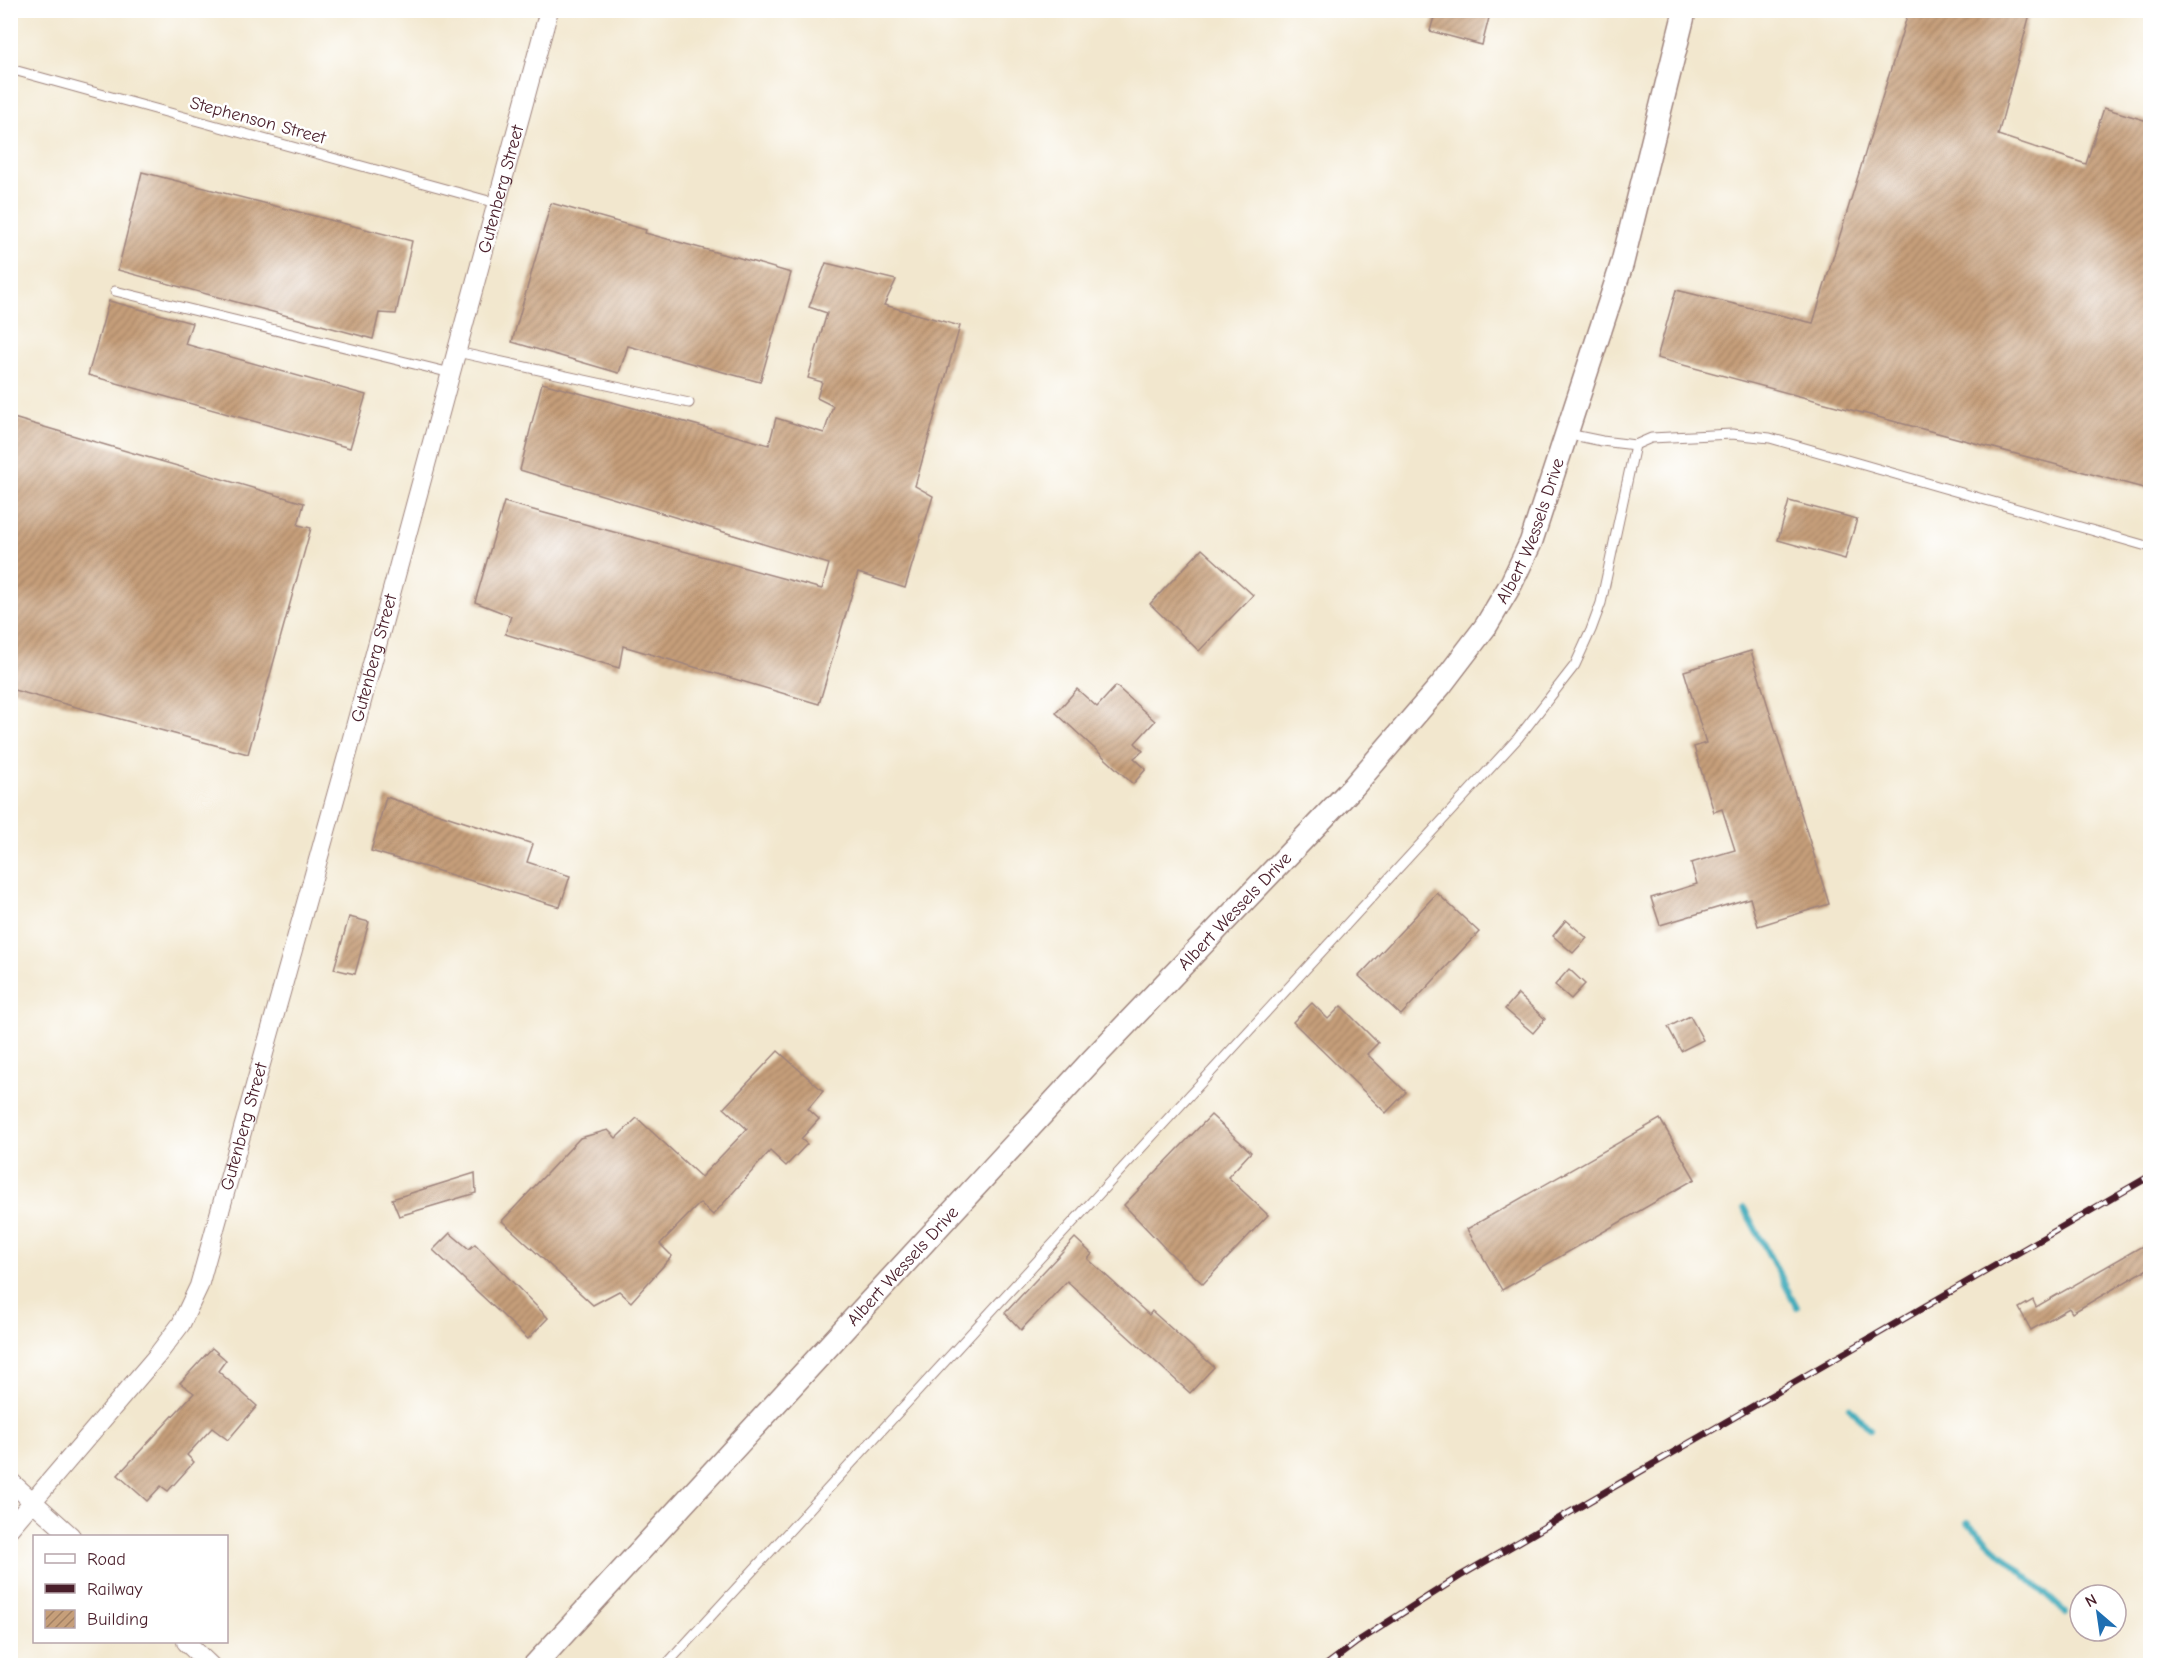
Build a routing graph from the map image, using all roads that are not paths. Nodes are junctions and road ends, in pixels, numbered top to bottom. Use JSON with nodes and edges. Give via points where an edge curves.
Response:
{"nodes":[{"id":1,"x":549,"y":10,"type":"edge"},
{"id":2,"x":1686,"y":10,"type":"edge"},
{"id":3,"x":10,"y":69,"type":"edge"},
{"id":4,"x":496,"y":202,"type":"junction"},
{"id":5,"x":116,"y":291,"type":"dead end"},
{"id":6,"x":457,"y":352,"type":"junction"},
{"id":7,"x":451,"y":373,"type":"junction"},
{"id":8,"x":689,"y":403,"type":"dead end"},
{"id":9,"x":1567,"y":433,"type":"junction"},
{"id":10,"x":1635,"y":445,"type":"junction"},
{"id":11,"x":2151,"y":547,"type":"edge"},
{"id":12,"x":10,"y":1481,"type":"edge"},
{"id":13,"x":33,"y":1502,"type":"junction"},
{"id":14,"x":10,"y":1528,"type":"edge"},
{"id":15,"x":71,"y":1535,"type":"edge"},
{"id":16,"x":188,"y":1643,"type":"edge"},
{"id":17,"x":211,"y":1665,"type":"edge"},
{"id":18,"x":534,"y":1665,"type":"edge"},
{"id":19,"x":665,"y":1665,"type":"edge"}],
"edges":[{"from":1,"to":4,"type":"street","name":"Gutenberg Street"},
{"from":2,"to":9,"type":"street","name":"Albert Wessels Drive","via":[[1622,264]]},
{"from":3,"to":4,"type":"lane","name":"Stephenson Street"},
{"from":4,"to":6,"type":"street","name":"Gutenberg Street"},
{"from":5,"to":7,"type":"lane"},
{"from":6,"to":7,"type":"street","name":"Gutenberg Street"},
{"from":6,"to":8,"type":"lane"},
{"from":7,"to":13,"type":"street","name":"Gutenberg Street","via":[[192,1303],[156,1357]]},
{"from":9,"to":10,"type":"lane"},
{"from":9,"to":18,"type":"street","name":"Albert Wessels Drive","via":[[1531,542],[1511,584],[1486,626],[1441,685],[1314,830],[1092,1059]]},
{"from":10,"to":11,"type":"lane","via":[[1651,438],[1732,434],[1770,438]]},
{"from":10,"to":19,"type":"lane","via":[[1601,603],[1575,665],[1551,698]]},
{"from":12,"to":13,"type":"street"},
{"from":13,"to":14,"type":"street","name":"Gutenberg Street"},
{"from":13,"to":15,"type":"street"},
{"from":16,"to":17,"type":"street"}]}
